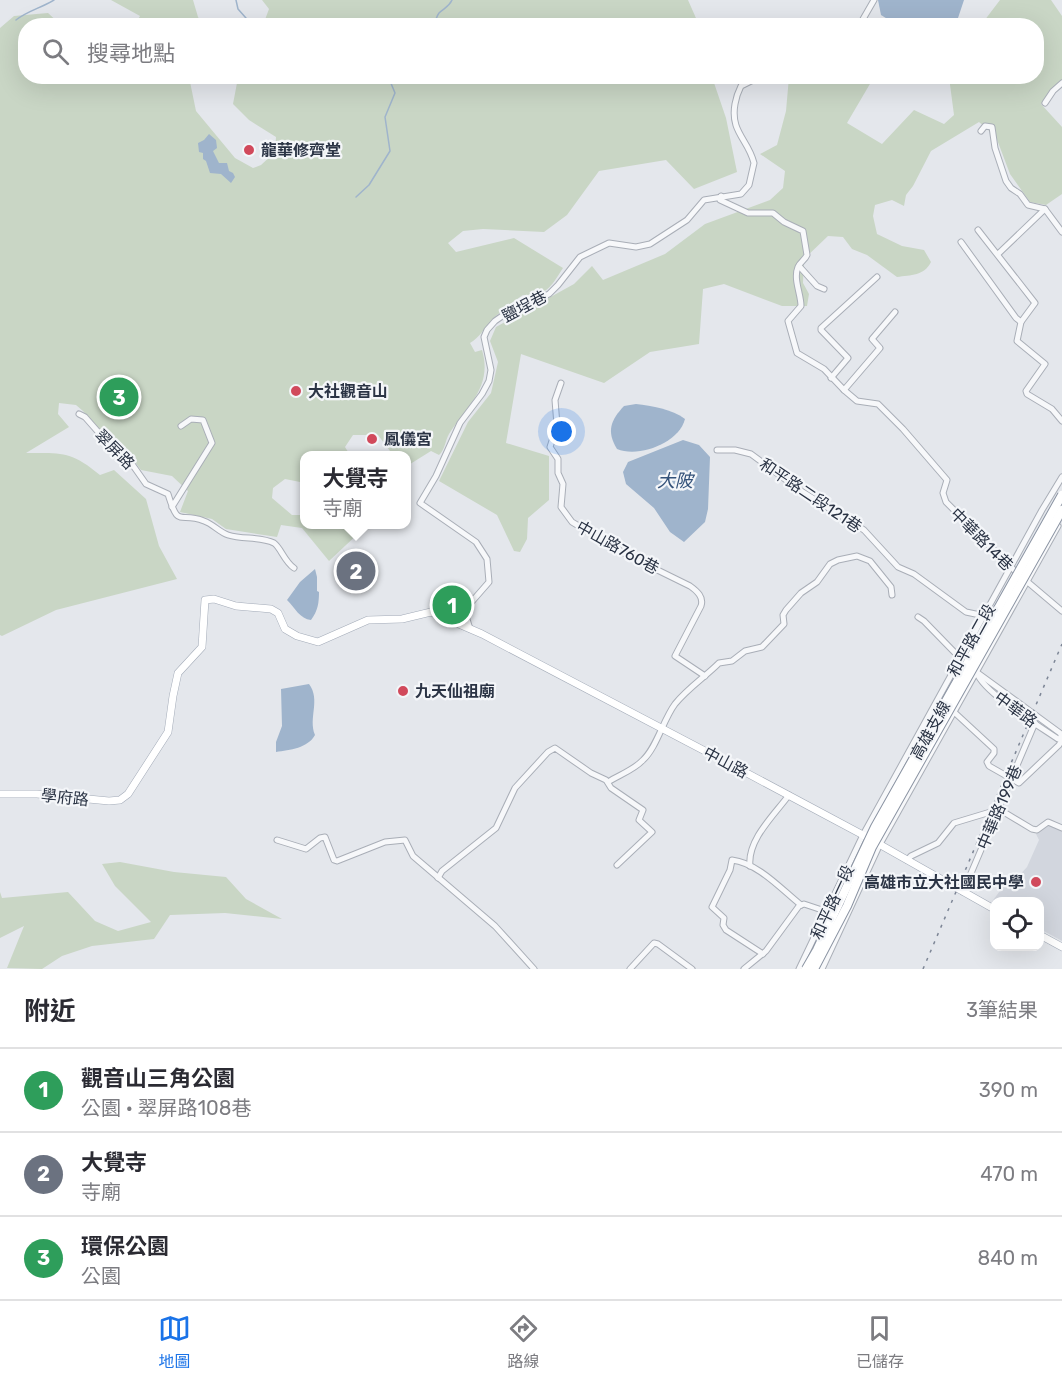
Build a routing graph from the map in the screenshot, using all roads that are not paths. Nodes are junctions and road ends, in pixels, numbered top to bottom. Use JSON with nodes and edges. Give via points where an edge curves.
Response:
{"nodes":[{"id":1,"x":874,"y":0,"type":"edge"},
{"id":2,"x":864,"y":18,"type":"edge"},
{"id":3,"x":1062,"y":83,"type":"edge"},
{"id":4,"x":745,"y":84,"type":"edge"},
{"id":5,"x":1046,"y":103,"type":"dead end"},
{"id":6,"x":981,"y":131,"type":"dead end"},
{"id":7,"x":721,"y":196,"type":"junction"},
{"id":8,"x":1045,"y":209,"type":"junction"},
{"id":9,"x":978,"y":230,"type":"dead end"},
{"id":10,"x":1062,"y":232,"type":"edge"},
{"id":11,"x":961,"y":242,"type":"dead end"},
{"id":12,"x":998,"y":254,"type":"junction"},
{"id":13,"x":799,"y":266,"type":"junction"},
{"id":14,"x":877,"y":278,"type":"dead end"},
{"id":15,"x":824,"y":289,"type":"dead end"},
{"id":16,"x":895,"y":312,"type":"dead end"},
{"id":17,"x":1021,"y":322,"type":"junction"},
{"id":18,"x":831,"y":378,"type":"junction"},
{"id":19,"x":561,"y":383,"type":"dead end"},
{"id":20,"x":844,"y":390,"type":"junction"},
{"id":21,"x":79,"y":414,"type":"dead end"},
{"id":22,"x":1062,"y":421,"type":"edge"},
{"id":23,"x":181,"y":426,"type":"dead end"},
{"id":24,"x":717,"y":450,"type":"dead end"},
{"id":25,"x":1062,"y":477,"type":"edge"},
{"id":26,"x":1062,"y":495,"type":"edge"},
{"id":27,"x":172,"y":507,"type":"junction"},
{"id":28,"x":1062,"y":510,"type":"edge"},
{"id":29,"x":1062,"y":518,"type":"edge"},
{"id":30,"x":294,"y":568,"type":"dead end"},
{"id":31,"x":1011,"y":568,"type":"junction"},
{"id":32,"x":1027,"y":582,"type":"junction"},
{"id":33,"x":892,"y":595,"type":"dead end"},
{"id":34,"x":468,"y":606,"type":"junction"},
{"id":35,"x":1062,"y":611,"type":"edge"},
{"id":36,"x":985,"y":615,"type":"junction"},
{"id":37,"x":918,"y":617,"type":"dead end"},
{"id":38,"x":454,"y":622,"type":"junction"},
{"id":39,"x":470,"y":629,"type":"junction"},
{"id":40,"x":960,"y":658,"type":"junction"},
{"id":41,"x":976,"y":672,"type":"junction"},
{"id":42,"x":705,"y":676,"type":"junction"},
{"id":43,"x":954,"y":712,"type":"junction"},
{"id":44,"x":1035,"y":723,"type":"junction"},
{"id":45,"x":661,"y":728,"type":"junction"},
{"id":46,"x":1062,"y":738,"type":"edge"},
{"id":47,"x":1011,"y":779,"type":"junction"},
{"id":48,"x":608,"y":782,"type":"junction"},
{"id":49,"x":0,"y":794,"type":"edge"},
{"id":50,"x":789,"y":795,"type":"junction"},
{"id":51,"x":884,"y":797,"type":"junction"},
{"id":52,"x":998,"y":810,"type":"junction"},
{"id":53,"x":1062,"y":828,"type":"edge"},
{"id":54,"x":863,"y":835,"type":"junction"},
{"id":55,"x":277,"y":840,"type":"dead end"},
{"id":56,"x":872,"y":840,"type":"junction"},
{"id":57,"x":880,"y":844,"type":"junction"},
{"id":58,"x":907,"y":860,"type":"junction"},
{"id":59,"x":617,"y":865,"type":"dead end"},
{"id":60,"x":750,"y":866,"type":"junction"},
{"id":61,"x":438,"y":878,"type":"junction"},
{"id":62,"x":859,"y":891,"type":"junction"},
{"id":63,"x":963,"y":892,"type":"junction"},
{"id":64,"x":801,"y":905,"type":"junction"},
{"id":65,"x":990,"y":907,"type":"edge"},
{"id":66,"x":828,"y":912,"type":"junction"},
{"id":67,"x":846,"y":918,"type":"junction"},
{"id":68,"x":1044,"y":937,"type":"edge"},
{"id":69,"x":1062,"y":947,"type":"edge"},
{"id":70,"x":763,"y":954,"type":"junction"},
{"id":71,"x":534,"y":969,"type":"edge"},
{"id":72,"x":630,"y":969,"type":"edge"},
{"id":73,"x":692,"y":969,"type":"edge"},
{"id":74,"x":744,"y":969,"type":"edge"},
{"id":75,"x":799,"y":969,"type":"edge"},
{"id":76,"x":806,"y":969,"type":"edge"},
{"id":77,"x":814,"y":969,"type":"edge"},
{"id":78,"x":822,"y":969,"type":"edge"}],
"edges":[{"from":1,"to":2,"type":"street"},
{"from":3,"to":5,"type":"street"},
{"from":4,"to":7,"type":"street","name":"鹽埕巷","via":[[734,109],[736,129],[754,165],[749,185],[741,194]]},
{"from":6,"to":8,"type":"street","via":[[985,126],[992,127],[1000,166],[1011,188],[1028,205]]},
{"from":7,"to":13,"type":"street","name":"中華路14巷","via":[[720,200],[748,213],[773,213],[803,231],[807,255]]},
{"from":7,"to":34,"type":"street","name":"鹽埕巷","via":[[704,200],[687,220],[650,244],[636,247],[609,243],[580,257],[549,294],[508,312],[487,330],[484,337],[492,370],[489,381],[456,430],[420,503],[476,542],[486,559],[489,582]]},
{"from":8,"to":10,"type":"street"},
{"from":8,"to":12,"type":"street"},
{"from":9,"to":12,"type":"street"},
{"from":11,"to":17,"type":"street"},
{"from":12,"to":17,"type":"street","via":[[1035,303]]},
{"from":13,"to":15,"type":"street"},
{"from":13,"to":18,"type":"street","name":"中華路14巷","via":[[801,306],[788,321],[795,350]]},
{"from":14,"to":18,"type":"street","via":[[821,328],[848,358]]},
{"from":16,"to":20,"type":"street","via":[[873,339],[880,348]]},
{"from":17,"to":22,"type":"street","via":[[1017,341],[1045,364],[1026,392]]},
{"from":18,"to":20,"type":"street","name":"中華路14巷"},
{"from":19,"to":42,"type":"street","name":"中山路760巷","via":[[555,403],[557,425],[550,447],[558,459],[563,510],[575,524],[606,543],[698,592],[701,606],[675,656]]},
{"from":20,"to":31,"type":"street","name":"中華路14巷","via":[[857,401],[878,404],[903,429],[947,480],[943,493],[946,502]]},
{"from":21,"to":27,"type":"street","name":"翠屏路","via":[[114,450],[127,457],[147,484],[168,494]]},
{"from":23,"to":27,"type":"street","via":[[191,419],[203,420],[212,443]]},
{"from":24,"to":36,"type":"street","name":"和平路二段121巷","via":[[751,454],[864,530],[898,567],[966,612]]},
{"from":25,"to":31,"type":"street","name":"和平路二段"},
{"from":26,"to":76,"type":"highway","name":"高雄支線","bridge":true,"via":[[875,827]]},
{"from":27,"to":30,"type":"street","name":"翠屏路","via":[[181,518],[201,520],[226,534],[278,546]]},
{"from":28,"to":77,"type":"highway","name":"高雄支線","bridge":true,"via":[[872,847]]},
{"from":29,"to":32,"type":"street","name":"和平路二段"},
{"from":31,"to":32,"type":"street","name":"中華路14巷"},
{"from":31,"to":36,"type":"street","name":"和平路二段"},
{"from":32,"to":35,"type":"street","name":"中華路14巷"},
{"from":32,"to":41,"type":"street","name":"和平路二段"},
{"from":33,"to":42,"type":"street","via":[[881,573],[865,558],[838,560],[801,593],[784,613],[784,624],[762,647],[719,663]]},
{"from":34,"to":38,"type":"street"},
{"from":34,"to":39,"type":"street"},
{"from":36,"to":40,"type":"street","name":"和平路二段"},
{"from":37,"to":40,"type":"street","name":"中華路"},
{"from":38,"to":39,"type":"main road","name":"中山路"},
{"from":38,"to":49,"type":"main road","name":"學府路","via":[[429,612],[402,619],[368,620],[318,642],[285,629],[275,610],[205,600],[202,647],[178,674],[168,732],[128,794],[109,801]]},
{"from":39,"to":45,"type":"main road","name":"中山路"},
{"from":40,"to":41,"type":"street","name":"中華路"},
{"from":40,"to":51,"type":"street","name":"和平路二段"},
{"from":41,"to":43,"type":"street","name":"和平路二段"},
{"from":41,"to":44,"type":"street","name":"中華路","via":[[980,681]]},
{"from":41,"to":46,"type":"street","name":"中華路"},
{"from":42,"to":45,"type":"street","via":[[677,702]]},
{"from":43,"to":47,"type":"street","via":[[994,749],[988,766]]},
{"from":43,"to":57,"type":"street","name":"和平路二段"},
{"from":44,"to":46,"type":"street","name":"中華路"},
{"from":44,"to":47,"type":"street","name":"中華路199巷"},
{"from":45,"to":48,"type":"street","via":[[642,761]]},
{"from":45,"to":50,"type":"main road","name":"中山路"},
{"from":46,"to":47,"type":"street","via":[[1021,783]]},
{"from":47,"to":52,"type":"street","name":"中華路199巷"},
{"from":48,"to":59,"type":"street","via":[[642,808],[639,820],[652,830]]},
{"from":48,"to":61,"type":"street","via":[[552,748],[515,788],[496,828]]},
{"from":50,"to":54,"type":"main road","name":"中山路"},
{"from":50,"to":60,"type":"street","via":[[763,827]]},
{"from":51,"to":54,"type":"street","name":"和平路二段"},
{"from":51,"to":56,"type":"street","via":[[885,815]]},
{"from":52,"to":53,"type":"street","via":[[1032,829],[1048,822]]},
{"from":52,"to":58,"type":"street","via":[[954,823],[938,843]]},
{"from":52,"to":63,"type":"street","name":"中華路199巷"},
{"from":54,"to":56,"type":"main road","name":"中山路"},
{"from":54,"to":66,"type":"street","name":"和平路一段"},
{"from":55,"to":61,"type":"street","via":[[306,849],[325,837],[337,861],[385,842],[405,840],[410,853]]},
{"from":56,"to":57,"type":"main road","name":"中山路"},
{"from":56,"to":62,"type":"street","via":[[856,876]]},
{"from":57,"to":58,"type":"main road","name":"中山路"},
{"from":57,"to":62,"type":"street","name":"和平路一段"},
{"from":58,"to":63,"type":"main road","name":"中山路"},
{"from":60,"to":64,"type":"street"},
{"from":60,"to":70,"type":"street","via":[[732,860],[712,906],[724,918],[726,930]]},
{"from":61,"to":71,"type":"street","via":[[495,926]]},
{"from":62,"to":67,"type":"street","name":"和平路一段"},
{"from":63,"to":65,"type":"main road","name":"中山路"},
{"from":64,"to":66,"type":"street"},
{"from":64,"to":70,"type":"street"},
{"from":66,"to":67,"type":"street"},
{"from":66,"to":75,"type":"street","name":"和平路一段"},
{"from":67,"to":78,"type":"street","name":"和平路一段"},
{"from":68,"to":69,"type":"main road"},
{"from":70,"to":74,"type":"street"},
{"from":72,"to":73,"type":"street","via":[[654,943]]}]}
